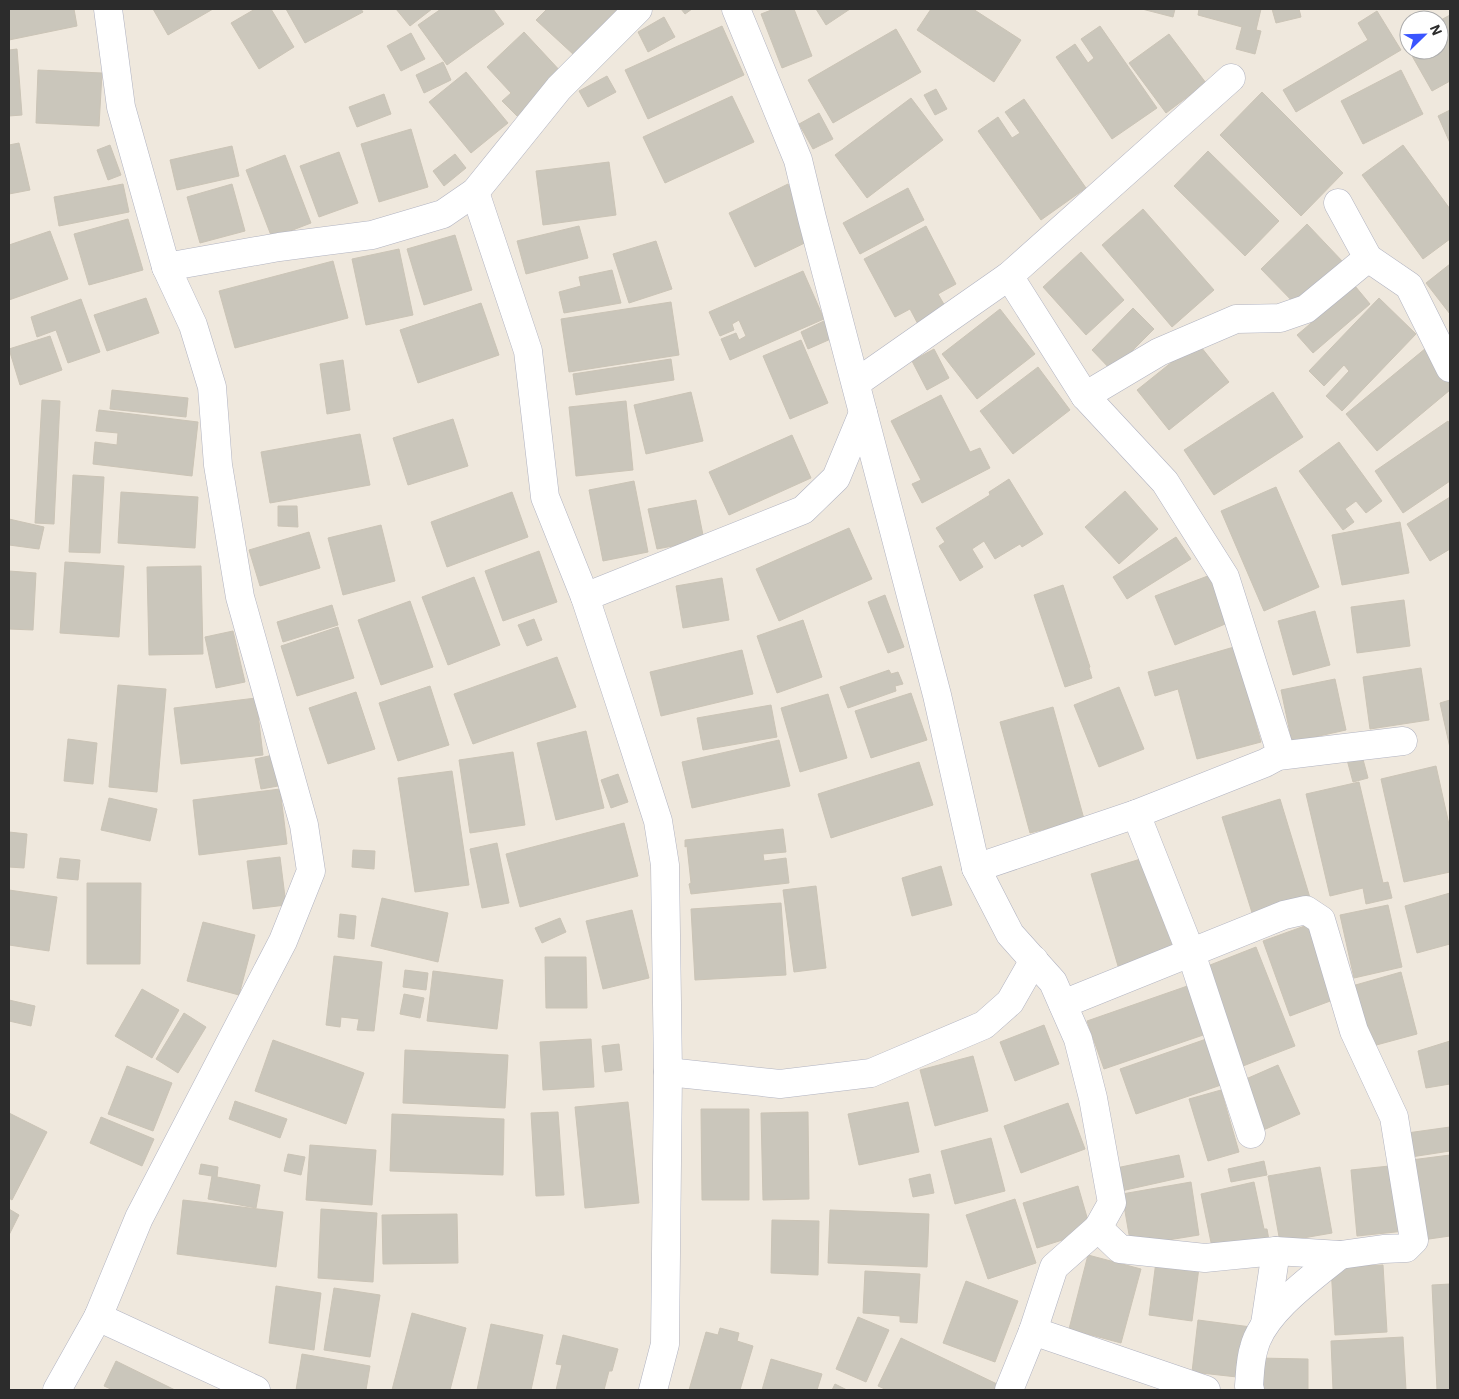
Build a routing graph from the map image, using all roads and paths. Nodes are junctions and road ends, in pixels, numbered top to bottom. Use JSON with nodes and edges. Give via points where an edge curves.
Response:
{"nodes":[{"id":1,"x":108,"y":9,"type":"edge"},
{"id":2,"x":638,"y":9,"type":"edge"},
{"id":3,"x":736,"y":9,"type":"edge"},
{"id":4,"x":1231,"y":78,"type":"dead end"},
{"id":5,"x":475,"y":192,"type":"junction"},
{"id":6,"x":1338,"y":203,"type":"dead end"},
{"id":7,"x":1368,"y":258,"type":"junction"},
{"id":8,"x":166,"y":267,"type":"junction"},
{"id":9,"x":1009,"y":276,"type":"junction"},
{"id":10,"x":1450,"y":368,"type":"edge"},
{"id":11,"x":856,"y":383,"type":"junction"},
{"id":12,"x":1085,"y":396,"type":"junction"},
{"id":13,"x":863,"y":413,"type":"junction"},
{"id":14,"x":585,"y":597,"type":"junction"},
{"id":15,"x":1403,"y":741,"type":"dead end"},
{"id":16,"x":1278,"y":756,"type":"junction"},
{"id":17,"x":1136,"y":814,"type":"junction"},
{"id":18,"x":976,"y":868,"type":"junction"},
{"id":19,"x":1190,"y":953,"type":"junction"},
{"id":20,"x":1034,"y":960,"type":"junction"},
{"id":21,"x":1063,"y":1004,"type":"junction"},
{"id":22,"x":668,"y":1072,"type":"junction"},
{"id":23,"x":1251,"y":1134,"type":"dead end"},
{"id":24,"x":1098,"y":1228,"type":"junction"},
{"id":25,"x":1276,"y":1251,"type":"junction"},
{"id":26,"x":1340,"y":1255,"type":"junction"},
{"id":27,"x":98,"y":1317,"type":"junction"},
{"id":28,"x":1265,"y":1326,"type":"junction"},
{"id":29,"x":1033,"y":1331,"type":"junction"},
{"id":30,"x":57,"y":1390,"type":"edge"},
{"id":31,"x":256,"y":1390,"type":"edge"},
{"id":32,"x":653,"y":1390,"type":"edge"},
{"id":33,"x":1009,"y":1390,"type":"edge"},
{"id":34,"x":1206,"y":1390,"type":"edge"},
{"id":35,"x":1250,"y":1390,"type":"edge"}],
"edges":[{"from":1,"to":8,"type":"street","via":[[121,107]]},
{"from":2,"to":5,"type":"street","via":[[559,88]]},
{"from":3,"to":11,"type":"street","via":[[798,160]]},
{"from":4,"to":9,"type":"street"},
{"from":5,"to":8,"type":"street","via":[[443,214],[372,235]]},
{"from":5,"to":14,"type":"street","via":[[528,350],[546,497]]},
{"from":6,"to":7,"type":"street"},
{"from":7,"to":10,"type":"street","via":[[1409,286]]},
{"from":7,"to":12,"type":"street","via":[[1306,309],[1280,318],[1236,319],[1159,352]]},
{"from":8,"to":27,"type":"street","via":[[193,324],[212,387],[218,465],[240,597],[304,825],[311,871],[283,941],[139,1218]]},
{"from":9,"to":11,"type":"street"},
{"from":9,"to":12,"type":"street"},
{"from":11,"to":13,"type":"street"},
{"from":12,"to":16,"type":"street","via":[[1166,482],[1225,578],[1279,747]]},
{"from":13,"to":14,"type":"street","via":[[836,478],[804,510]]},
{"from":13,"to":18,"type":"street","via":[[937,695]]},
{"from":14,"to":22,"type":"street","via":[[658,821],[665,864]]},
{"from":15,"to":16,"type":"street"},
{"from":16,"to":17,"type":"street"},
{"from":17,"to":18,"type":"street"},
{"from":17,"to":19,"type":"street"},
{"from":18,"to":20,"type":"street","via":[[1010,934]]},
{"from":19,"to":21,"type":"street"},
{"from":19,"to":23,"type":"street"},
{"from":19,"to":26,"type":"street","via":[[1284,915],[1306,910],[1321,920],[1354,1031],[1394,1118],[1414,1240],[1406,1248]]},
{"from":20,"to":21,"type":"street","via":[[1053,982]]},
{"from":20,"to":22,"type":"street","via":[[1010,1002],[984,1025],[871,1073],[780,1084]]},
{"from":21,"to":24,"type":"street","via":[[1078,1039],[1093,1098],[1112,1203]]},
{"from":22,"to":32,"type":"street","via":[[665,1344]]},
{"from":24,"to":25,"type":"street","via":[[1120,1249],[1205,1258]]},
{"from":24,"to":29,"type":"street","via":[[1054,1267]]},
{"from":25,"to":26,"type":"street"},
{"from":25,"to":28,"type":"street"},
{"from":26,"to":28,"type":"street","via":[[1285,1300]]},
{"from":27,"to":30,"type":"street"},
{"from":27,"to":31,"type":"street"},
{"from":28,"to":35,"type":"street","via":[[1254,1346]]},
{"from":29,"to":33,"type":"street"},
{"from":29,"to":34,"type":"street"}]}
